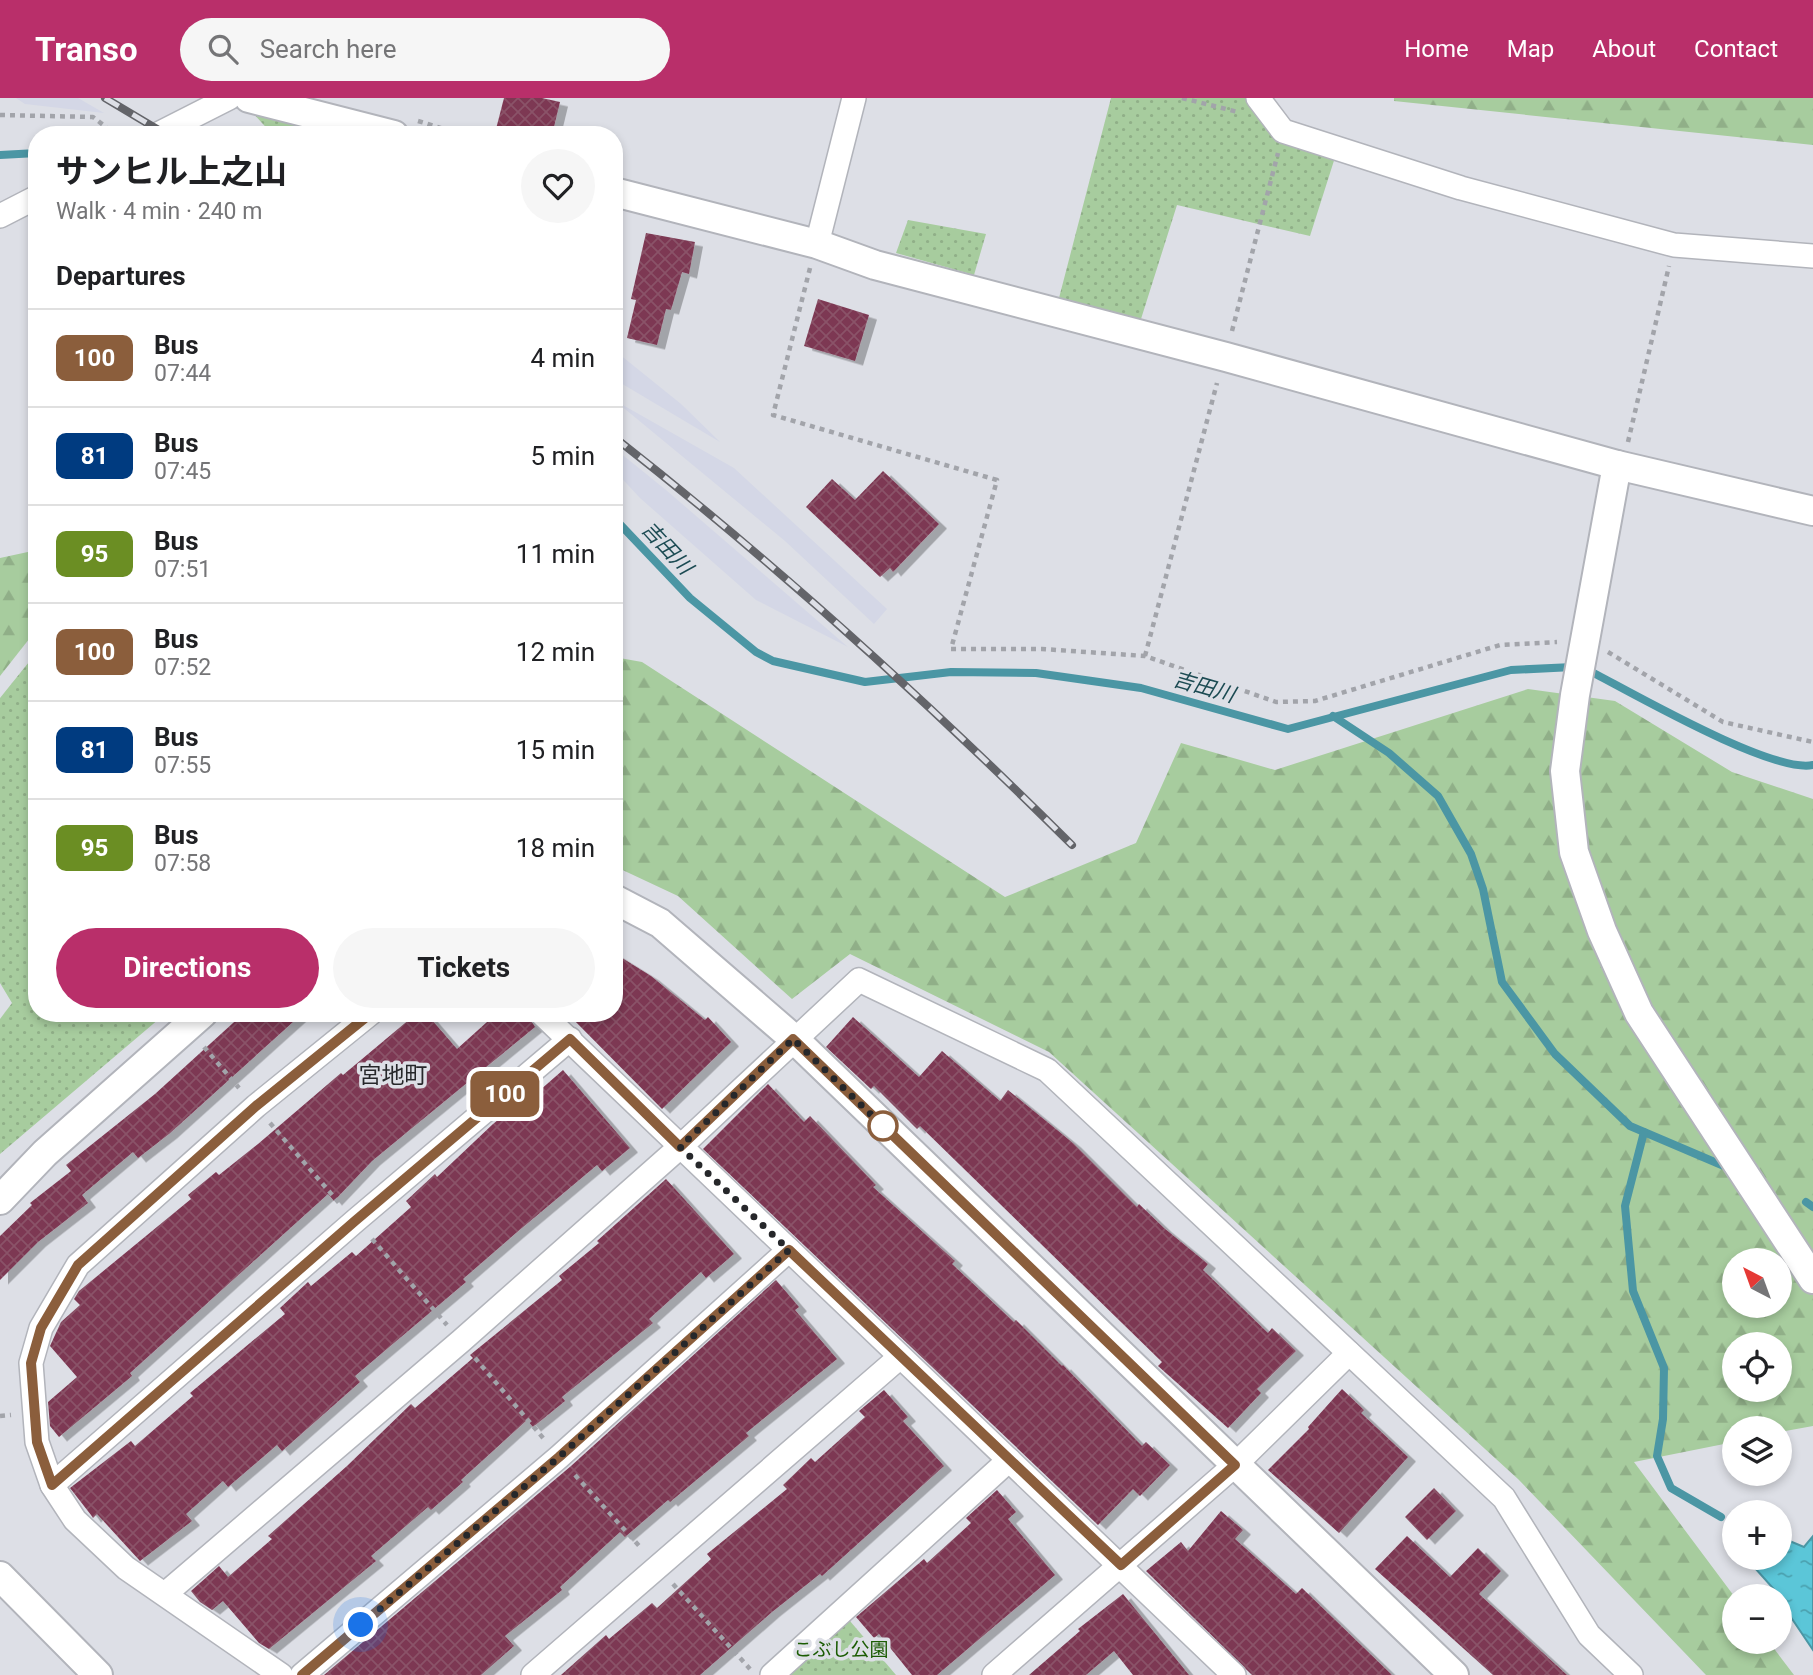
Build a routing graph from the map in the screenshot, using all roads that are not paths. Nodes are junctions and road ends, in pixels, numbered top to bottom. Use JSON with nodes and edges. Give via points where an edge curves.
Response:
{"nodes":[{"id":1,"x":229,"y":98,"type":"edge"},
{"id":2,"x":249,"y":98,"type":"edge"},
{"id":3,"x":854,"y":98,"type":"edge"},
{"id":4,"x":1258,"y":98,"type":"edge"},
{"id":5,"x":174,"y":126,"type":"edge"},
{"id":6,"x":359,"y":126,"type":"edge"},
{"id":7,"x":623,"y":194,"type":"edge"},
{"id":8,"x":28,"y":202,"type":"edge"},
{"id":9,"x":0,"y":216,"type":"edge"},
{"id":10,"x":817,"y":244,"type":"junction"},
{"id":11,"x":1813,"y":256,"type":"edge"},
{"id":12,"x":1617,"y":465,"type":"junction"},
{"id":13,"x":1813,"y":511,"type":"edge"},
{"id":14,"x":623,"y":904,"type":"edge"},
{"id":15,"x":194,"y":1022,"type":"edge"},
{"id":16,"x":360,"y":1022,"type":"edge"},
{"id":17,"x":551,"y":1022,"type":"edge"},
{"id":18,"x":570,"y":1039,"type":"junction"},
{"id":19,"x":793,"y":1039,"type":"junction"},
{"id":20,"x":680,"y":1147,"type":"junction"},
{"id":21,"x":0,"y":1200,"type":"edge"},
{"id":22,"x":789,"y":1250,"type":"junction"},
{"id":23,"x":1813,"y":1279,"type":"edge"},
{"id":24,"x":1349,"y":1353,"type":"junction"},
{"id":25,"x":900,"y":1357,"type":"junction"},
{"id":26,"x":1009,"y":1460,"type":"junction"},
{"id":27,"x":1235,"y":1465,"type":"junction"},
{"id":28,"x":52,"y":1485,"type":"junction"},
{"id":29,"x":1121,"y":1565,"type":"junction"},
{"id":30,"x":0,"y":1576,"type":"edge"},
{"id":31,"x":165,"y":1594,"type":"junction"},
{"id":32,"x":98,"y":1675,"type":"edge"},
{"id":33,"x":281,"y":1675,"type":"edge"},
{"id":34,"x":302,"y":1675,"type":"edge"},
{"id":35,"x":533,"y":1675,"type":"edge"},
{"id":36,"x":772,"y":1675,"type":"edge"},
{"id":37,"x":995,"y":1675,"type":"edge"},
{"id":38,"x":1234,"y":1675,"type":"edge"},
{"id":39,"x":1454,"y":1675,"type":"edge"},
{"id":40,"x":1631,"y":1675,"type":"edge"}],
"edges":[{"from":1,"to":5,"type":"street"},
{"from":2,"to":6,"type":"street"},
{"from":3,"to":10,"type":"street"},
{"from":4,"to":11,"type":"street","via":[[1283,131],[1461,188],[1674,245]]},
{"from":7,"to":10,"type":"street"},
{"from":8,"to":9,"type":"street"},
{"from":10,"to":12,"type":"street","via":[[875,265]]},
{"from":12,"to":13,"type":"street"},
{"from":12,"to":23,"type":"street","via":[[1565,771],[1574,852],[1602,931],[1639,1013]]},
{"from":14,"to":19,"type":"street","via":[[660,923]]},
{"from":15,"to":21,"type":"street","via":[[45,1153]]},
{"from":16,"to":28,"type":"street","via":[[256,1106],[78,1265],[41,1328],[31,1363],[37,1442]]},
{"from":17,"to":18,"type":"street"},
{"from":18,"to":20,"type":"street"},
{"from":18,"to":28,"type":"street"},
{"from":19,"to":20,"type":"street"},
{"from":19,"to":24,"type":"street","via":[[859,980],[1047,1070]]},
{"from":19,"to":27,"type":"street"},
{"from":20,"to":22,"type":"street"},
{"from":20,"to":31,"type":"street"},
{"from":22,"to":25,"type":"street"},
{"from":22,"to":34,"type":"street","via":[[559,1457]]},
{"from":24,"to":27,"type":"street"},
{"from":24,"to":40,"type":"street","via":[[1504,1498],[1589,1635]]},
{"from":25,"to":26,"type":"street"},
{"from":25,"to":35,"type":"street"},
{"from":26,"to":29,"type":"street"},
{"from":26,"to":36,"type":"street"},
{"from":27,"to":29,"type":"street"},
{"from":27,"to":39,"type":"street"},
{"from":28,"to":31,"type":"street","via":[[75,1520],[108,1553]]},
{"from":29,"to":37,"type":"street"},
{"from":29,"to":38,"type":"street"},
{"from":30,"to":32,"type":"street"},
{"from":31,"to":33,"type":"street"}]}
